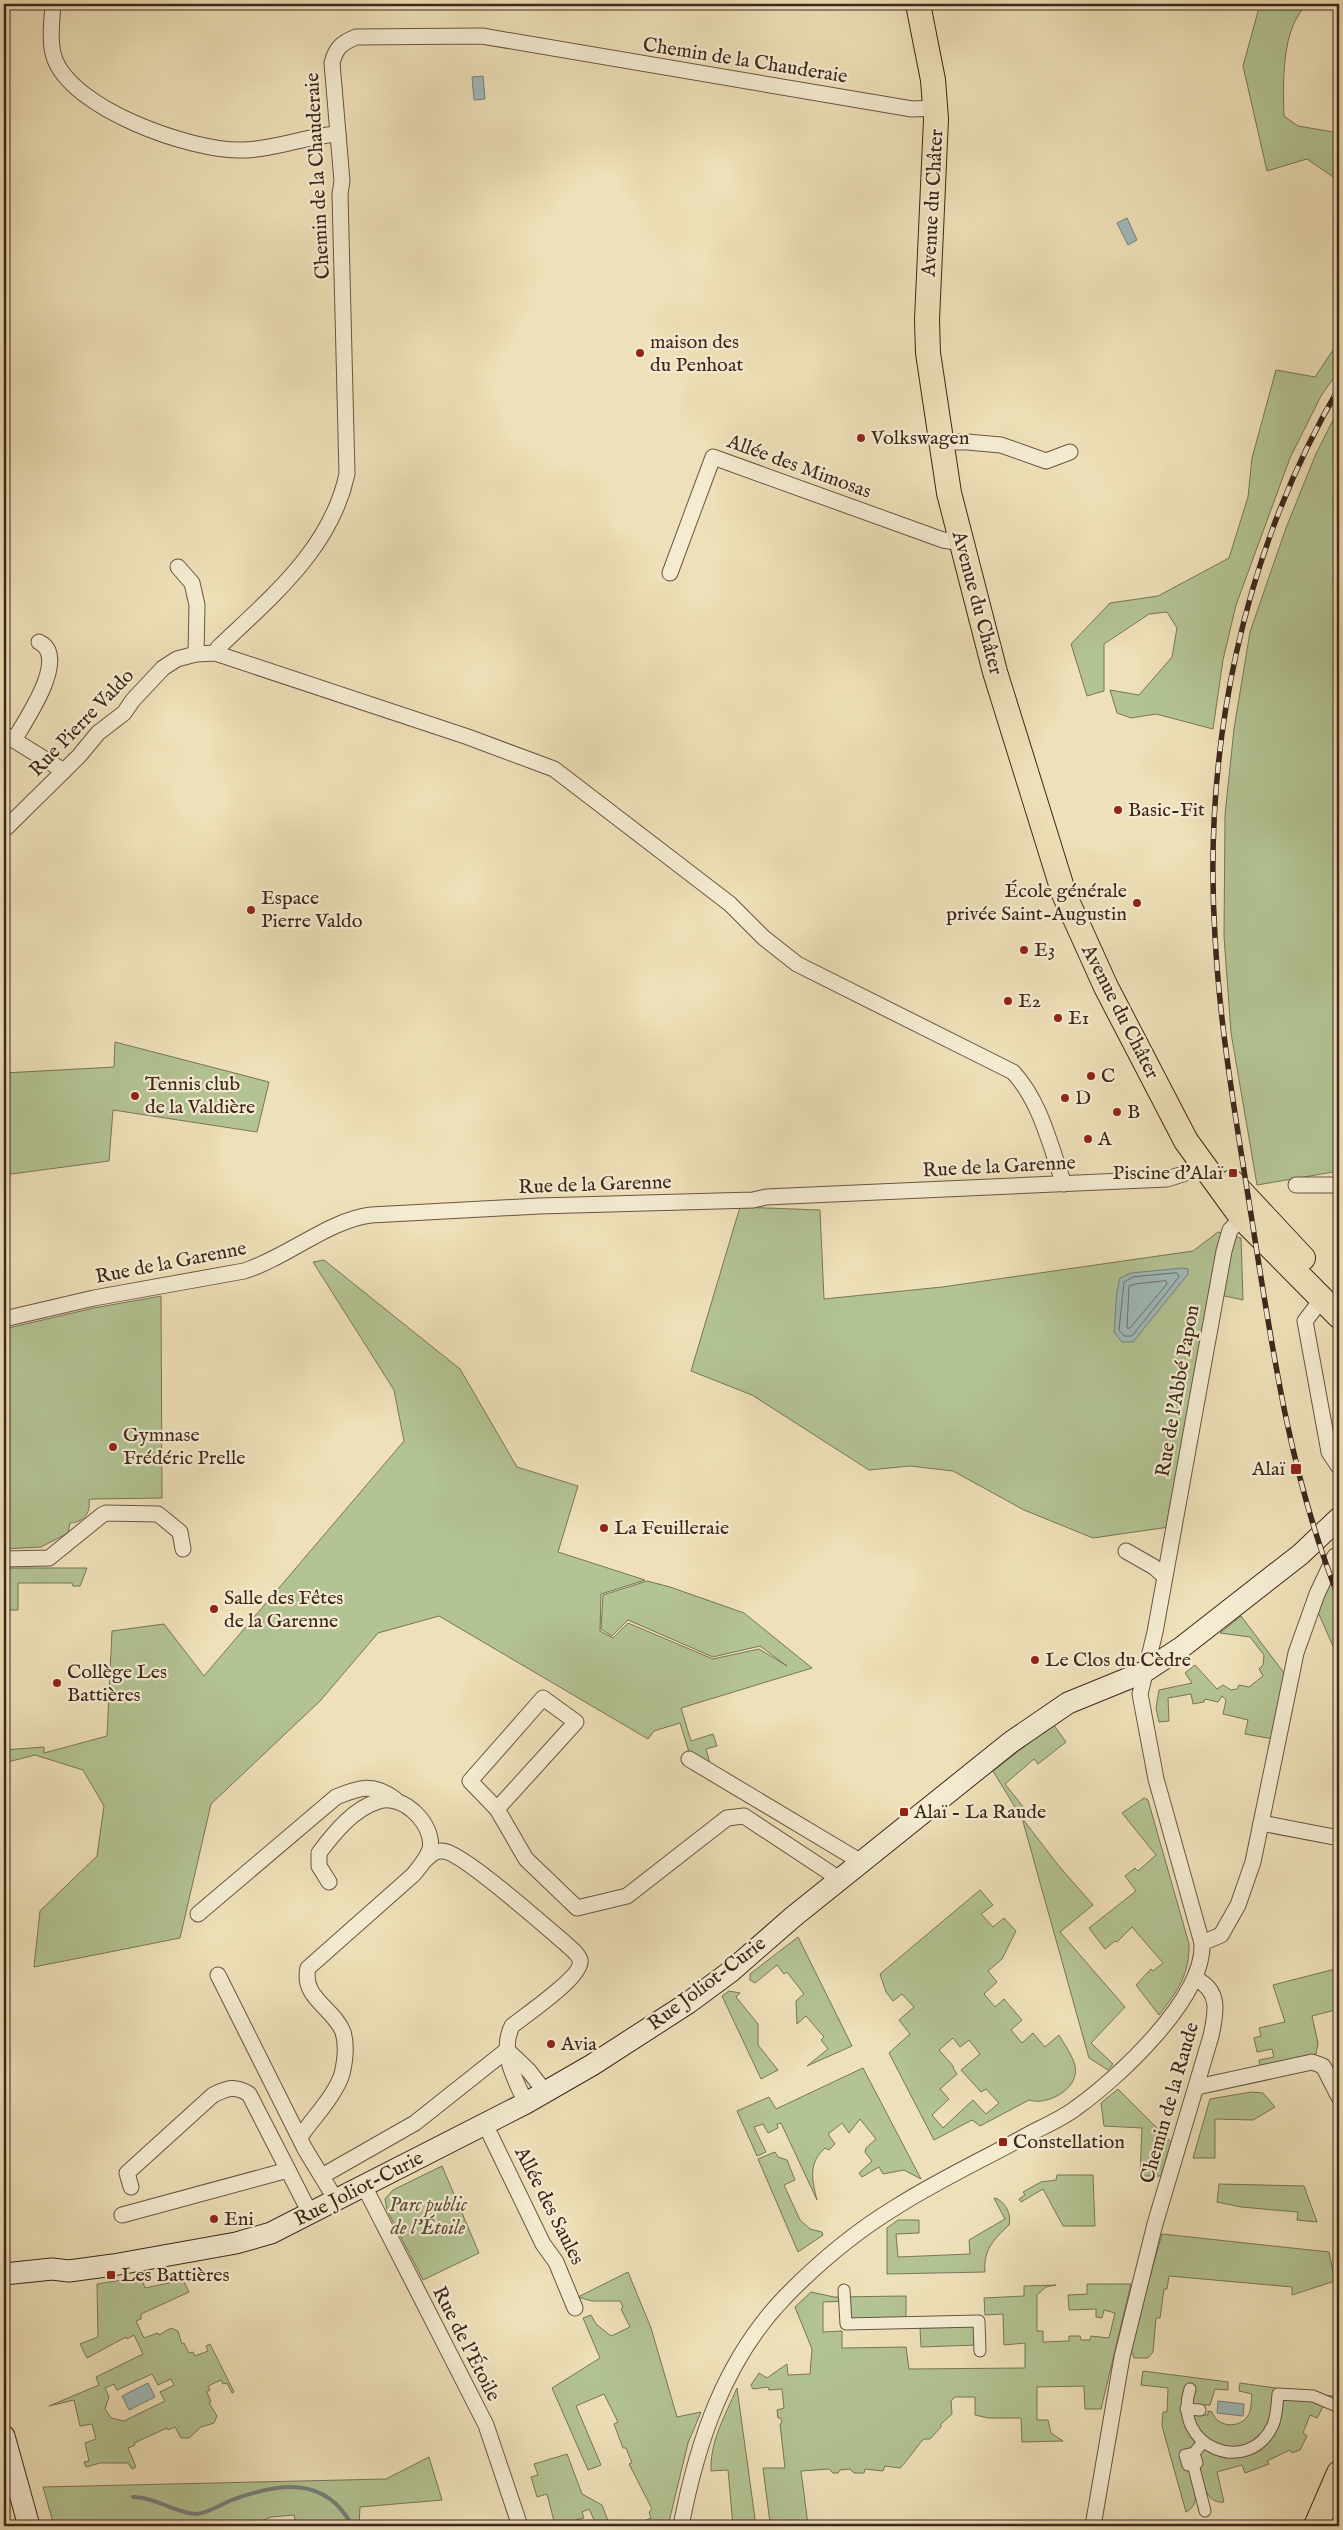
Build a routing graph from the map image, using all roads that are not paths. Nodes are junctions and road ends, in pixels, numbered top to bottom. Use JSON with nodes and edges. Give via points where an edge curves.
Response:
{"nodes":[{"id":1,"x":53,"y":4,"type":"edge"},
{"id":2,"x":918,"y":4,"type":"edge"},
{"id":3,"x":936,"y":108,"type":"junction"},
{"id":4,"x":338,"y":134,"type":"junction"},
{"id":5,"x":940,"y":442,"type":"junction"},
{"id":6,"x":1070,"y":452,"type":"dead end"},
{"id":7,"x":962,"y":543,"type":"junction"},
{"id":8,"x":178,"y":567,"type":"dead end"},
{"id":9,"x":670,"y":573,"type":"dead end"},
{"id":10,"x":39,"y":642,"type":"dead end"},
{"id":11,"x":215,"y":653,"type":"junction"},
{"id":12,"x":196,"y":654,"type":"junction"},
{"id":13,"x":9,"y":737,"type":"edge"},
{"id":14,"x":64,"y":770,"type":"junction"},
{"id":15,"x":4,"y":830,"type":"edge"},
{"id":16,"x":1201,"y":1163,"type":"junction"},
{"id":17,"x":1064,"y":1184,"type":"junction"},
{"id":18,"x":1339,"y":1184,"type":"edge"},
{"id":19,"x":1296,"y":1185,"type":"dead end"},
{"id":20,"x":1242,"y":1218,"type":"junction"},
{"id":21,"x":1331,"y":1297,"type":"edge"},
{"id":22,"x":1339,"y":1316,"type":"edge"},
{"id":23,"x":4,"y":1319,"type":"edge"},
{"id":24,"x":1339,"y":1467,"type":"edge"},
{"id":25,"x":1339,"y":1503,"type":"edge"},
{"id":26,"x":1339,"y":1518,"type":"edge"},
{"id":27,"x":184,"y":1550,"type":"dead end"},
{"id":28,"x":1126,"y":1551,"type":"dead end"},
{"id":29,"x":1335,"y":1556,"type":"dead end"},
{"id":30,"x":4,"y":1559,"type":"edge"},
{"id":31,"x":1278,"y":1570,"type":"junction"},
{"id":32,"x":1164,"y":1576,"type":"junction"},
{"id":33,"x":1144,"y":1672,"type":"junction"},
{"id":34,"x":689,"y":1758,"type":"dead end"},
{"id":35,"x":398,"y":1802,"type":"junction"},
{"id":36,"x":497,"y":1809,"type":"junction"},
{"id":37,"x":1261,"y":1823,"type":"junction"},
{"id":38,"x":1339,"y":1838,"type":"edge"},
{"id":39,"x":423,"y":1862,"type":"junction"},
{"id":40,"x":863,"y":1862,"type":"junction"},
{"id":41,"x":841,"y":1880,"type":"junction"},
{"id":42,"x":329,"y":1882,"type":"dead end"},
{"id":43,"x":198,"y":1914,"type":"dead end"},
{"id":44,"x":1202,"y":1943,"type":"junction"},
{"id":45,"x":218,"y":1976,"type":"dead end"},
{"id":46,"x":1196,"y":1979,"type":"junction"},
{"id":47,"x":507,"y":2050,"type":"junction"},
{"id":48,"x":1197,"y":2087,"type":"junction"},
{"id":49,"x":546,"y":2093,"type":"junction"},
{"id":50,"x":1339,"y":2097,"type":"edge"},
{"id":51,"x":526,"y":2103,"type":"junction"},
{"id":52,"x":485,"y":2124,"type":"junction"},
{"id":53,"x":300,"y":2137,"type":"junction"},
{"id":54,"x":288,"y":2170,"type":"junction"},
{"id":55,"x":322,"y":2176,"type":"junction"},
{"id":56,"x":364,"y":2186,"type":"junction"},
{"id":57,"x":131,"y":2187,"type":"dead end"},
{"id":58,"x":336,"y":2200,"type":"junction"},
{"id":59,"x":310,"y":2213,"type":"junction"},
{"id":60,"x":122,"y":2215,"type":"dead end"},
{"id":61,"x":5,"y":2284,"type":"edge"},
{"id":62,"x":844,"y":2290,"type":"dead end"},
{"id":63,"x":575,"y":2308,"type":"dead end"},
{"id":64,"x":980,"y":2351,"type":"dead end"},
{"id":65,"x":1190,"y":2389,"type":"dead end"},
{"id":66,"x":1339,"y":2407,"type":"edge"},
{"id":67,"x":1186,"y":2408,"type":"junction"},
{"id":68,"x":1200,"y":2410,"type":"dead end"},
{"id":69,"x":4,"y":2436,"type":"edge"},
{"id":70,"x":1203,"y":2442,"type":"junction"},
{"id":71,"x":1339,"y":2473,"type":"edge"},
{"id":72,"x":1205,"y":2511,"type":"dead end"},
{"id":73,"x":28,"y":2526,"type":"edge"},
{"id":74,"x":520,"y":2526,"type":"edge"},
{"id":75,"x":681,"y":2526,"type":"edge"},
{"id":76,"x":1093,"y":2526,"type":"edge"},
{"id":77,"x":1316,"y":2526,"type":"edge"}],
"edges":[{"from":1,"to":4,"type":"street","via":[[54,58],[63,74],[96,104],[170,139],[197,146],[240,150]]},
{"from":2,"to":3,"type":"main road","name":"Avenue du Châter"},
{"from":3,"to":4,"type":"street","name":"Chemin de la Chauderaie","via":[[912,109],[482,36],[356,38],[340,44],[332,63]]},
{"from":3,"to":5,"type":"main road","name":"Avenue du Châter","via":[[927,320],[928,353]]},
{"from":4,"to":11,"type":"street","name":"Chemin de la Chauderaie","via":[[342,181],[347,474],[342,498],[325,533],[301,567]]},
{"from":5,"to":6,"type":"street","via":[[1000,445],[1046,461]]},
{"from":5,"to":7,"type":"main road","name":"Avenue du Châter"},
{"from":7,"to":9,"type":"street","name":"Allée des Mimosas","via":[[943,540],[712,457]]},
{"from":7,"to":16,"type":"main road","name":"Avenue du Châter","via":[[995,672],[1064,894],[1106,987],[1186,1141]]},
{"from":8,"to":12,"type":"street","via":[[192,583],[197,606]]},
{"from":10,"to":13,"type":"street","via":[[49,652],[50,666],[37,702]]},
{"from":11,"to":12,"type":"street","name":"Rue Pierre Valdo"},
{"from":11,"to":17,"type":"street","via":[[554,769],[730,904],[764,938],[797,964],[1013,1072],[1034,1099]]},
{"from":12,"to":14,"type":"street","name":"Rue Pierre Valdo","via":[[177,659],[163,668],[124,713],[98,732]]},
{"from":13,"to":14,"type":"street"},
{"from":14,"to":15,"type":"street","name":"Rue Pierre Valdo"},
{"from":16,"to":17,"type":"street","name":"Rue de la Garenne","via":[[1167,1179]]},
{"from":16,"to":20,"type":"main road","name":"Avenue du Châter"},
{"from":16,"to":21,"type":"main road","via":[[1225,1175]]},
{"from":17,"to":23,"type":"street","name":"Rue de la Garenne","via":[[361,1216],[259,1267],[94,1298]]},
{"from":18,"to":19,"type":"street"},
{"from":20,"to":21,"type":"main road","name":"Avenue du Châter"},
{"from":20,"to":32,"type":"street","name":"Rue de l'Abbé Papon","via":[[1230,1230],[1224,1251]]},
{"from":21,"to":22,"type":"main road"},
{"from":21,"to":24,"type":"street","via":[[1305,1321],[1329,1452]]},
{"from":25,"to":31,"type":"main road","name":"Rue Joliot-Curie"},
{"from":26,"to":31,"type":"main road","name":"Rue Joliot-Curie","via":[[1301,1554]]},
{"from":27,"to":30,"type":"street","via":[[180,1532],[158,1514],[106,1513],[49,1558]]},
{"from":28,"to":32,"type":"street"},
{"from":29,"to":37,"type":"street","via":[[1317,1594],[1296,1653]]},
{"from":31,"to":33,"type":"main road","name":"Rue Joliot-Curie","via":[[1182,1647]]},
{"from":32,"to":33,"type":"street","name":"Rue de l'Abbé Papon","via":[[1154,1637]]},
{"from":33,"to":40,"type":"main road","name":"Rue Joliot-Curie","via":[[1049,1714],[980,1765]]},
{"from":33,"to":44,"type":"street","via":[[1140,1694],[1156,1779]]},
{"from":34,"to":40,"type":"street"},
{"from":35,"to":39,"type":"street","via":[[416,1812],[427,1831],[430,1848]]},
{"from":35,"to":42,"type":"street","via":[[380,1800],[348,1819],[329,1840],[319,1853],[319,1866]]},
{"from":35,"to":43,"type":"street","via":[[383,1790],[372,1788],[356,1788],[336,1797]]},
{"from":36,"to":36,"type":"street","via":[[470,1781],[542,1698],[576,1722]]},
{"from":36,"to":41,"type":"street","via":[[526,1859],[577,1908],[627,1896],[727,1818],[744,1816]]},
{"from":37,"to":38,"type":"street"},
{"from":37,"to":44,"type":"street","via":[[1253,1862],[1238,1905],[1221,1935]]},
{"from":39,"to":47,"type":"street","via":[[434,1852],[445,1851],[471,1866],[565,1943],[581,1961],[579,1970],[570,1980],[512,2026]]},
{"from":39,"to":53,"type":"street","via":[[413,1875],[308,1968],[306,1977],[311,1994],[343,2032],[346,2051],[341,2075],[331,2094]]},
{"from":40,"to":41,"type":"main road","name":"Rue Joliot-Curie"},
{"from":41,"to":49,"type":"main road","name":"Rue Joliot-Curie","via":[[688,2003]]},
{"from":44,"to":46,"type":"street","via":[[1203,1956]]},
{"from":45,"to":53,"type":"street"},
{"from":46,"to":48,"type":"street","name":"Chemin de la Raude","via":[[1212,1991],[1215,2008]]},
{"from":46,"to":75,"type":"street","via":[[1185,1999],[1161,2028],[1124,2067],[1076,2108],[876,2219],[785,2298],[764,2322],[720,2393],[692,2474]]},
{"from":47,"to":49,"type":"street","via":[[530,2071]]},
{"from":47,"to":51,"type":"street","via":[[511,2074]]},
{"from":47,"to":55,"type":"street","via":[[415,2123]]},
{"from":48,"to":50,"type":"street","via":[[1312,2062],[1323,2066]]},
{"from":48,"to":76,"type":"street","name":"Chemin de la Raude","via":[[1156,2224],[1122,2357]]},
{"from":49,"to":51,"type":"main road","name":"Rue Joliot-Curie"},
{"from":51,"to":52,"type":"main road","name":"Rue Joliot-Curie"},
{"from":52,"to":56,"type":"main road","name":"Rue Joliot-Curie"},
{"from":52,"to":63,"type":"street","name":"Allée des Saules","via":[[543,2244],[556,2262]]},
{"from":53,"to":55,"type":"street"},
{"from":54,"to":57,"type":"street","via":[[249,2094],[240,2088],[227,2088],[213,2095],[127,2172]]},
{"from":54,"to":59,"type":"street"},
{"from":54,"to":60,"type":"street"},
{"from":55,"to":58,"type":"street"},
{"from":56,"to":58,"type":"main road","name":"Rue Joliot-Curie"},
{"from":56,"to":74,"type":"street","name":"Rue de l'Étoile","via":[[486,2425]]},
{"from":58,"to":59,"type":"main road","name":"Rue Joliot-Curie"},
{"from":59,"to":61,"type":"main road","name":"Rue Joliot-Curie","via":[[279,2230],[236,2243],[69,2270],[54,2278]]},
{"from":62,"to":64,"type":"street","via":[[846,2324],[979,2321]]},
{"from":65,"to":67,"type":"street"},
{"from":66,"to":70,"type":"street","via":[[1313,2396],[1278,2394],[1274,2423],[1258,2444],[1238,2452],[1227,2452]]},
{"from":67,"to":68,"type":"street"},
{"from":67,"to":70,"type":"street","via":[[1192,2429]]},
{"from":69,"to":73,"type":"main road"},
{"from":70,"to":72,"type":"street","via":[[1193,2458]]},
{"from":71,"to":77,"type":"main road"}]}
